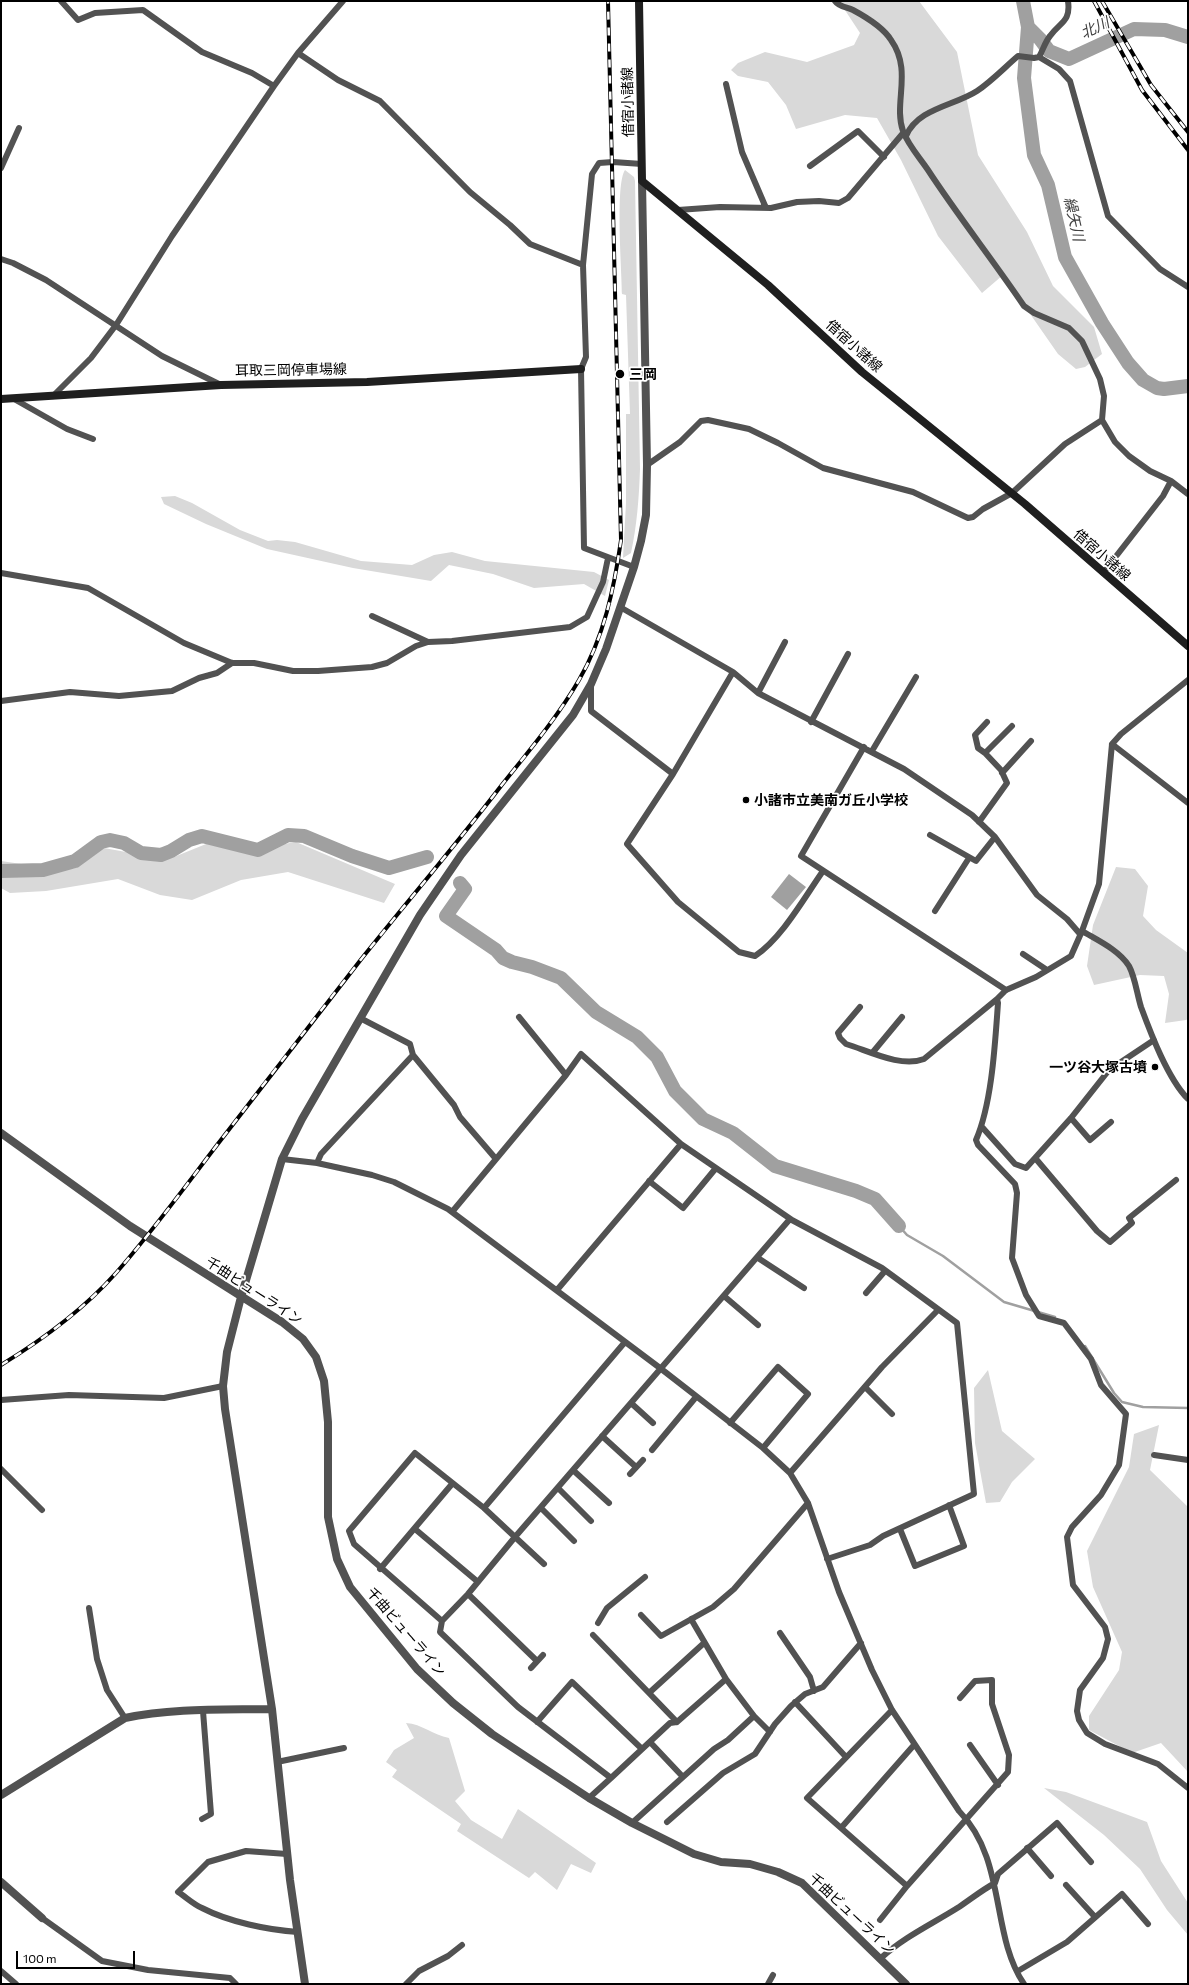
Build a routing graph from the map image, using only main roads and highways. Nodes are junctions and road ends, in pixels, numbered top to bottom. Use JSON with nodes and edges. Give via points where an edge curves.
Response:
{"nodes":[{"id":1,"x":639,"y":1,"type":"edge"},
{"id":2,"x":581,"y":369,"type":"road end"},
{"id":3,"x":1,"y":399,"type":"edge"},
{"id":4,"x":1188,"y":646,"type":"edge"}],
"edges":[{"from":1,"to":4,"type":"main road","name":"借宿小諸線","via":[[642,182],[768,285],[873,380],[1012,494]]},
{"from":2,"to":3,"type":"main road","name":"耳取三岡停車場線","via":[[367,382],[221,385]]}]}
